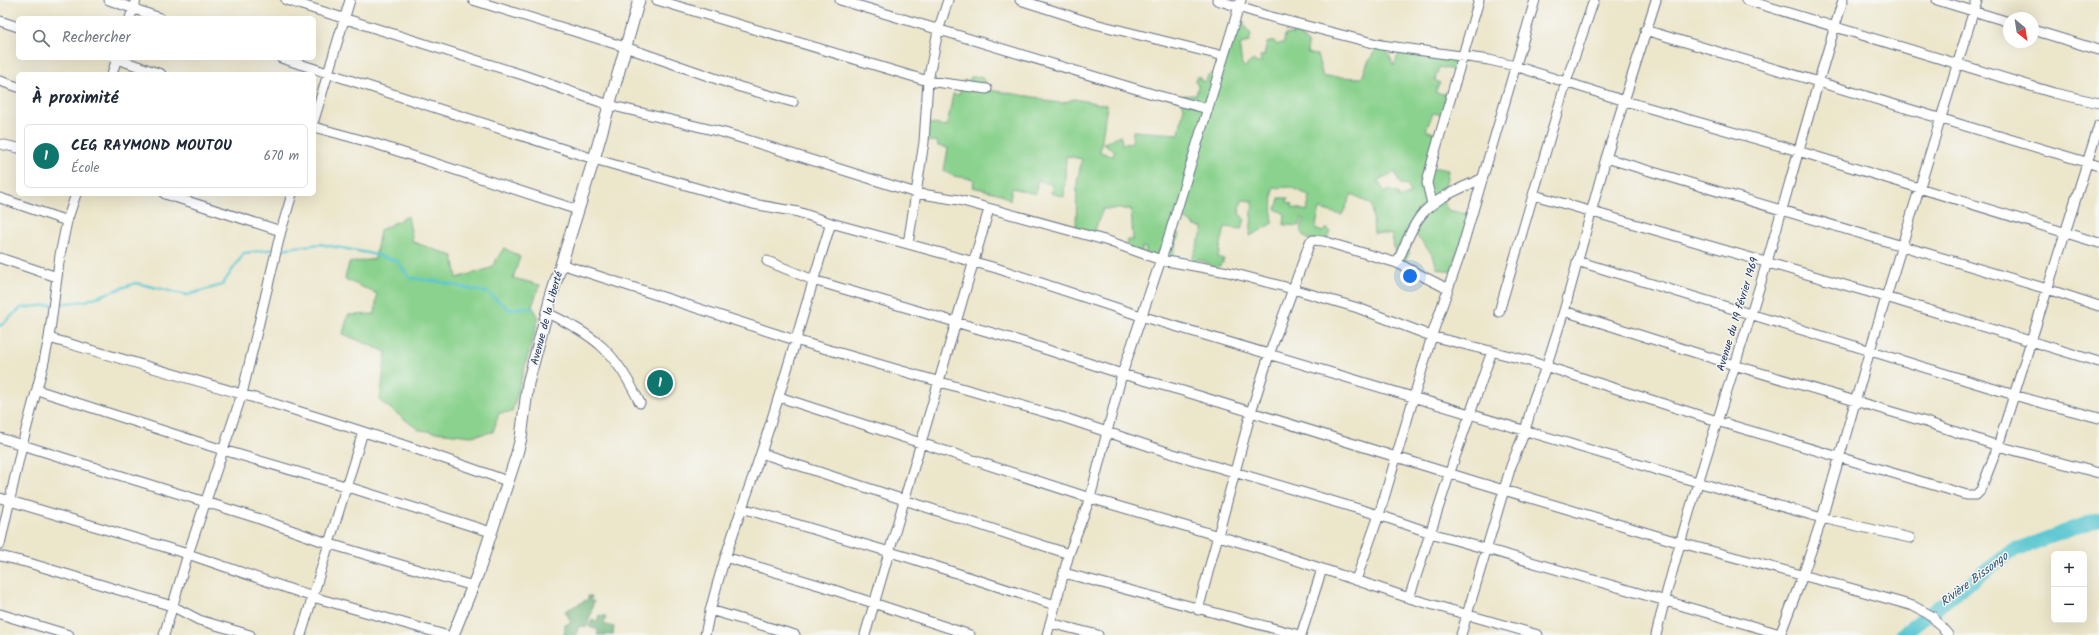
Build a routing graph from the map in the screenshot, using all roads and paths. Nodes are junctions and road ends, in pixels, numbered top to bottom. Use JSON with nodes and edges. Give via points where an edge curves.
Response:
{"nodes":[{"id":1,"x":109,"y":0,"type":"edge"},
{"id":2,"x":286,"y":0,"type":"edge"},
{"id":3,"x":350,"y":0,"type":"edge"},
{"id":4,"x":473,"y":0,"type":"edge"},
{"id":5,"x":639,"y":0,"type":"edge"},
{"id":6,"x":657,"y":0,"type":"edge"},
{"id":7,"x":840,"y":0,"type":"edge"},
{"id":8,"x":948,"y":0,"type":"edge"},
{"id":9,"x":1020,"y":0,"type":"edge"},
{"id":10,"x":1217,"y":0,"type":"edge"},
{"id":11,"x":1479,"y":0,"type":"edge"},
{"id":12,"x":1535,"y":0,"type":"edge"},
{"id":13,"x":1594,"y":0,"type":"edge"},
{"id":14,"x":1656,"y":0,"type":"edge"},
{"id":15,"x":1746,"y":0,"type":"edge"},
{"id":16,"x":1843,"y":0,"type":"edge"},
{"id":17,"x":1937,"y":0,"type":"edge"},
{"id":18,"x":1977,"y":0,"type":"edge"},
{"id":19,"x":1240,"y":3,"type":"edge"},
{"id":20,"x":134,"y":4,"type":"edge"},
{"id":21,"x":1974,"y":11,"type":"junction"},
{"id":22,"x":131,"y":16,"type":"edge"},
{"id":23,"x":156,"y":16,"type":"edge"},
{"id":24,"x":344,"y":18,"type":"junction"},
{"id":25,"x":2003,"y":20,"type":"edge"},
{"id":26,"x":0,"y":21,"type":"edge"},
{"id":27,"x":16,"y":26,"type":"edge"},
{"id":28,"x":1835,"y":26,"type":"junction"},
{"id":29,"x":1645,"y":30,"type":"junction"},
{"id":30,"x":938,"y":31,"type":"junction"},
{"id":31,"x":2039,"y":32,"type":"edge"},
{"id":32,"x":625,"y":48,"type":"junction"},
{"id":33,"x":2099,"y":50,"type":"edge"},
{"id":34,"x":1224,"y":56,"type":"junction"},
{"id":35,"x":1462,"y":56,"type":"junction"},
{"id":36,"x":116,"y":60,"type":"edge"},
{"id":37,"x":122,"y":60,"type":"edge"},
{"id":38,"x":288,"y":60,"type":"edge"},
{"id":39,"x":1958,"y":64,"type":"junction"},
{"id":40,"x":1515,"y":66,"type":"junction"},
{"id":41,"x":112,"y":72,"type":"edge"},
{"id":42,"x":155,"y":72,"type":"edge"},
{"id":43,"x":328,"y":72,"type":"junction"},
{"id":44,"x":0,"y":81,"type":"edge"},
{"id":45,"x":928,"y":81,"type":"junction"},
{"id":46,"x":1819,"y":81,"type":"junction"},
{"id":47,"x":1566,"y":82,"type":"junction"},
{"id":48,"x":16,"y":86,"type":"edge"},
{"id":49,"x":987,"y":89,"type":"dead end"},
{"id":50,"x":1625,"y":101,"type":"junction"},
{"id":51,"x":793,"y":102,"type":"dead end"},
{"id":52,"x":2099,"y":103,"type":"edge"},
{"id":53,"x":609,"y":105,"type":"junction"},
{"id":54,"x":1208,"y":109,"type":"junction"},
{"id":55,"x":316,"y":113,"type":"edge"},
{"id":56,"x":1940,"y":118,"type":"junction"},
{"id":57,"x":2099,"y":125,"type":"edge"},
{"id":58,"x":316,"y":128,"type":"edge"},
{"id":59,"x":0,"y":144,"type":"edge"},
{"id":60,"x":16,"y":148,"type":"edge"},
{"id":61,"x":1798,"y":151,"type":"junction"},
{"id":62,"x":1606,"y":158,"type":"junction"},
{"id":63,"x":594,"y":159,"type":"junction"},
{"id":64,"x":2087,"y":163,"type":"junction"},
{"id":65,"x":2099,"y":166,"type":"edge"},
{"id":66,"x":1481,"y":179,"type":"junction"},
{"id":67,"x":1919,"y":188,"type":"junction"},
{"id":68,"x":916,"y":193,"type":"junction"},
{"id":69,"x":1534,"y":195,"type":"junction"},
{"id":70,"x":75,"y":196,"type":"edge"},
{"id":71,"x":171,"y":196,"type":"edge"},
{"id":72,"x":291,"y":196,"type":"edge"},
{"id":73,"x":0,"y":198,"type":"edge"},
{"id":74,"x":1432,"y":204,"type":"junction"},
{"id":75,"x":989,"y":209,"type":"junction"},
{"id":76,"x":1781,"y":209,"type":"junction"},
{"id":77,"x":578,"y":210,"type":"junction"},
{"id":78,"x":1591,"y":211,"type":"junction"},
{"id":79,"x":67,"y":221,"type":"junction"},
{"id":80,"x":831,"y":224,"type":"junction"},
{"id":81,"x":281,"y":231,"type":"junction"},
{"id":82,"x":2064,"y":234,"type":"junction"},
{"id":83,"x":908,"y":244,"type":"junction"},
{"id":84,"x":2099,"y":244,"type":"edge"},
{"id":85,"x":1901,"y":247,"type":"junction"},
{"id":86,"x":0,"y":258,"type":"edge"},
{"id":87,"x":1161,"y":260,"type":"junction"},
{"id":88,"x":767,"y":261,"type":"dead end"},
{"id":89,"x":1577,"y":261,"type":"junction"},
{"id":90,"x":975,"y":262,"type":"junction"},
{"id":91,"x":1766,"y":262,"type":"junction"},
{"id":92,"x":1397,"y":263,"type":"junction"},
{"id":93,"x":561,"y":264,"type":"junction"},
{"id":94,"x":57,"y":277,"type":"junction"},
{"id":95,"x":813,"y":280,"type":"junction"},
{"id":96,"x":1293,"y":289,"type":"junction"},
{"id":97,"x":1448,"y":289,"type":"junction"},
{"id":98,"x":2046,"y":289,"type":"junction"},
{"id":99,"x":1886,"y":297,"type":"junction"},
{"id":100,"x":2099,"y":306,"type":"edge"},
{"id":101,"x":1564,"y":311,"type":"junction"},
{"id":102,"x":1499,"y":312,"type":"dead end"},
{"id":103,"x":547,"y":313,"type":"junction"},
{"id":104,"x":1750,"y":315,"type":"junction"},
{"id":105,"x":1140,"y":316,"type":"junction"},
{"id":106,"x":957,"y":322,"type":"junction"},
{"id":107,"x":1431,"y":336,"type":"junction"},
{"id":108,"x":49,"y":338,"type":"junction"},
{"id":109,"x":795,"y":340,"type":"junction"},
{"id":110,"x":2030,"y":341,"type":"junction"},
{"id":111,"x":1870,"y":350,"type":"junction"},
{"id":112,"x":1492,"y":352,"type":"junction"},
{"id":113,"x":1269,"y":355,"type":"junction"},
{"id":114,"x":2099,"y":362,"type":"edge"},
{"id":115,"x":1734,"y":365,"type":"junction"},
{"id":116,"x":1546,"y":367,"type":"junction"},
{"id":117,"x":1122,"y":374,"type":"junction"},
{"id":118,"x":940,"y":383,"type":"junction"},
{"id":119,"x":37,"y":390,"type":"junction"},
{"id":120,"x":242,"y":394,"type":"junction"},
{"id":121,"x":2013,"y":394,"type":"junction"},
{"id":122,"x":779,"y":397,"type":"junction"},
{"id":123,"x":1413,"y":397,"type":"junction"},
{"id":124,"x":1856,"y":400,"type":"junction"},
{"id":125,"x":640,"y":403,"type":"dead end"},
{"id":126,"x":1251,"y":412,"type":"junction"},
{"id":127,"x":1470,"y":415,"type":"junction"},
{"id":128,"x":2099,"y":418,"type":"edge"},
{"id":129,"x":1718,"y":421,"type":"junction"},
{"id":130,"x":1526,"y":431,"type":"junction"},
{"id":131,"x":363,"y":432,"type":"junction"},
{"id":132,"x":1106,"y":432,"type":"junction"},
{"id":133,"x":0,"y":438,"type":"edge"},
{"id":134,"x":922,"y":442,"type":"junction"},
{"id":135,"x":22,"y":445,"type":"junction"},
{"id":136,"x":1998,"y":446,"type":"junction"},
{"id":137,"x":223,"y":450,"type":"junction"},
{"id":138,"x":761,"y":453,"type":"junction"},
{"id":139,"x":1395,"y":456,"type":"junction"},
{"id":140,"x":1838,"y":457,"type":"junction"},
{"id":141,"x":1235,"y":473,"type":"junction"},
{"id":142,"x":2099,"y":473,"type":"edge"},
{"id":143,"x":1449,"y":474,"type":"junction"},
{"id":144,"x":507,"y":481,"type":"junction"},
{"id":145,"x":1699,"y":483,"type":"junction"},
{"id":146,"x":345,"y":486,"type":"junction"},
{"id":147,"x":1504,"y":490,"type":"junction"},
{"id":148,"x":0,"y":498,"type":"edge"},
{"id":149,"x":1090,"y":498,"type":"junction"},
{"id":150,"x":904,"y":499,"type":"junction"},
{"id":151,"x":9,"y":502,"type":"junction"},
{"id":152,"x":207,"y":503,"type":"junction"},
{"id":153,"x":742,"y":508,"type":"junction"},
{"id":154,"x":1379,"y":515,"type":"junction"},
{"id":155,"x":1822,"y":518,"type":"junction"},
{"id":156,"x":491,"y":532,"type":"junction"},
{"id":157,"x":1431,"y":533,"type":"junction"},
{"id":158,"x":1217,"y":535,"type":"junction"},
{"id":159,"x":1910,"y":538,"type":"dead end"},
{"id":160,"x":1681,"y":543,"type":"junction"},
{"id":161,"x":0,"y":544,"type":"edge"},
{"id":162,"x":330,"y":544,"type":"junction"},
{"id":163,"x":1487,"y":548,"type":"junction"},
{"id":164,"x":889,"y":553,"type":"junction"},
{"id":165,"x":188,"y":554,"type":"junction"},
{"id":166,"x":1069,"y":554,"type":"junction"},
{"id":167,"x":0,"y":556,"type":"edge"},
{"id":168,"x":725,"y":558,"type":"junction"},
{"id":169,"x":1322,"y":570,"type":"junction"},
{"id":170,"x":1064,"y":573,"type":"junction"},
{"id":171,"x":1803,"y":575,"type":"junction"},
{"id":172,"x":1356,"y":580,"type":"junction"},
{"id":173,"x":473,"y":586,"type":"junction"},
{"id":174,"x":313,"y":597,"type":"junction"},
{"id":175,"x":1410,"y":598,"type":"junction"},
{"id":176,"x":1664,"y":602,"type":"junction"},
{"id":177,"x":874,"y":604,"type":"junction"},
{"id":178,"x":1055,"y":605,"type":"junction"},
{"id":179,"x":172,"y":606,"type":"junction"},
{"id":180,"x":710,"y":610,"type":"junction"},
{"id":181,"x":1198,"y":610,"type":"junction"},
{"id":182,"x":0,"y":614,"type":"edge"},
{"id":183,"x":1466,"y":616,"type":"junction"},
{"id":184,"x":1050,"y":623,"type":"junction"},
{"id":185,"x":1780,"y":634,"type":"edge"},
{"id":186,"x":69,"y":635,"type":"edge"},
{"id":187,"x":164,"y":635,"type":"edge"},
{"id":188,"x":250,"y":635,"type":"edge"},
{"id":189,"x":302,"y":635,"type":"edge"},
{"id":190,"x":445,"y":635,"type":"edge"},
{"id":191,"x":453,"y":635,"type":"edge"},
{"id":192,"x":705,"y":635,"type":"edge"},
{"id":193,"x":795,"y":635,"type":"edge"},
{"id":194,"x":865,"y":635,"type":"edge"},
{"id":195,"x":970,"y":635,"type":"edge"},
{"id":196,"x":1047,"y":635,"type":"edge"},
{"id":197,"x":1098,"y":635,"type":"edge"},
{"id":198,"x":1300,"y":635,"type":"edge"},
{"id":199,"x":1461,"y":635,"type":"edge"},
{"id":200,"x":1538,"y":635,"type":"edge"},
{"id":201,"x":1656,"y":635,"type":"edge"},
{"id":202,"x":1948,"y":635,"type":"edge"}],
"edges":[{"from":1,"to":20,"type":"street"},
{"from":2,"to":24,"type":"street"},
{"from":3,"to":24,"type":"street"},
{"from":4,"to":32,"type":"street"},
{"from":5,"to":32,"type":"street","name":"Avenue de la Liberté"},
{"from":6,"to":45,"type":"street"},
{"from":7,"to":30,"type":"street"},
{"from":8,"to":30,"type":"street"},
{"from":9,"to":34,"type":"street","via":[[1095,24]]},
{"from":10,"to":19,"type":"street"},
{"from":11,"to":35,"type":"street"},
{"from":12,"to":40,"type":"street"},
{"from":13,"to":47,"type":"street"},
{"from":14,"to":29,"type":"street"},
{"from":15,"to":28,"type":"street"},
{"from":16,"to":28,"type":"street","name":"Avenue du 19 février 1969"},
{"from":17,"to":21,"type":"street"},
{"from":18,"to":21,"type":"street"},
{"from":19,"to":34,"type":"street"},
{"from":19,"to":35,"type":"street","via":[[1291,23],[1382,45]]},
{"from":20,"to":22,"type":"street"},
{"from":20,"to":23,"type":"street"},
{"from":21,"to":25,"type":"street"},
{"from":21,"to":39,"type":"street"},
{"from":24,"to":43,"type":"street"},
{"from":24,"to":53,"type":"street"},
{"from":26,"to":27,"type":"street"},
{"from":28,"to":39,"type":"street"},
{"from":28,"to":46,"type":"street","name":"Avenue du 19 février 1969"},
{"from":29,"to":46,"type":"street"},
{"from":29,"to":50,"type":"street"},
{"from":30,"to":45,"type":"street"},
{"from":30,"to":54,"type":"street"},
{"from":31,"to":33,"type":"street"},
{"from":32,"to":51,"type":"street"},
{"from":32,"to":53,"type":"street","name":"Avenue de la Liberté"},
{"from":34,"to":54,"type":"street"},
{"from":35,"to":40,"type":"street"},
{"from":35,"to":74,"type":"street","via":[[1427,183]]},
{"from":36,"to":41,"type":"street"},
{"from":37,"to":42,"type":"street"},
{"from":38,"to":43,"type":"street"},
{"from":39,"to":52,"type":"street"},
{"from":39,"to":56,"type":"street"},
{"from":40,"to":47,"type":"street"},
{"from":40,"to":66,"type":"street"},
{"from":43,"to":55,"type":"street"},
{"from":43,"to":63,"type":"street"},
{"from":44,"to":48,"type":"street"},
{"from":45,"to":49,"type":"street"},
{"from":45,"to":68,"type":"street","via":[[924,142]]},
{"from":46,"to":56,"type":"street"},
{"from":46,"to":61,"type":"street","name":"Avenue du 19 février 1969"},
{"from":47,"to":50,"type":"street"},
{"from":47,"to":69,"type":"street"},
{"from":50,"to":61,"type":"street"},
{"from":50,"to":62,"type":"street"},
{"from":53,"to":63,"type":"street","name":"Avenue de la Liberté"},
{"from":53,"to":68,"type":"street","via":[[725,132]]},
{"from":54,"to":87,"type":"street"},
{"from":56,"to":64,"type":"street"},
{"from":56,"to":67,"type":"street"},
{"from":57,"to":64,"type":"street"},
{"from":58,"to":77,"type":"street","via":[[376,144]]},
{"from":59,"to":60,"type":"street"},
{"from":61,"to":67,"type":"street"},
{"from":61,"to":76,"type":"street","name":"Avenue du 19 février 1969"},
{"from":62,"to":76,"type":"street"},
{"from":62,"to":78,"type":"street"},
{"from":63,"to":77,"type":"street","name":"Avenue de la Liberté"},
{"from":63,"to":80,"type":"street","via":[[753,204],[798,212]]},
{"from":64,"to":65,"type":"street"},
{"from":64,"to":82,"type":"street"},
{"from":66,"to":74,"type":"street"},
{"from":66,"to":97,"type":"street"},
{"from":67,"to":82,"type":"street"},
{"from":67,"to":85,"type":"street"},
{"from":68,"to":75,"type":"street","via":[[959,200]]},
{"from":68,"to":83,"type":"street"},
{"from":69,"to":78,"type":"street"},
{"from":69,"to":102,"type":"street"},
{"from":70,"to":79,"type":"street"},
{"from":71,"to":81,"type":"street"},
{"from":72,"to":81,"type":"street"},
{"from":73,"to":79,"type":"street"},
{"from":74,"to":92,"type":"street","via":[[1411,230]]},
{"from":75,"to":87,"type":"street","via":[[1108,241]]},
{"from":75,"to":90,"type":"street"},
{"from":76,"to":85,"type":"street"},
{"from":76,"to":91,"type":"street","name":"Avenue du 19 février 1969"},
{"from":77,"to":93,"type":"street","name":"Avenue de la Liberté"},
{"from":78,"to":89,"type":"street"},
{"from":78,"to":91,"type":"street"},
{"from":79,"to":94,"type":"street"},
{"from":80,"to":83,"type":"street"},
{"from":80,"to":95,"type":"street"},
{"from":81,"to":120,"type":"street"},
{"from":82,"to":84,"type":"street"},
{"from":82,"to":98,"type":"street"},
{"from":83,"to":90,"type":"street"},
{"from":85,"to":98,"type":"street"},
{"from":85,"to":99,"type":"street"},
{"from":86,"to":94,"type":"street"},
{"from":87,"to":96,"type":"street","via":[[1228,272]]},
{"from":87,"to":105,"type":"street"},
{"from":88,"to":95,"type":"street"},
{"from":89,"to":101,"type":"street"},
{"from":89,"to":104,"type":"street"},
{"from":90,"to":105,"type":"street"},
{"from":90,"to":106,"type":"street"},
{"from":91,"to":99,"type":"street"},
{"from":91,"to":104,"type":"street","name":"Avenue du 19 février 1969"},
{"from":92,"to":96,"type":"street","via":[[1313,240],[1307,246]]},
{"from":92,"to":97,"type":"street"},
{"from":93,"to":103,"type":"street","name":"Avenue de la Liberté"},
{"from":93,"to":109,"type":"street"},
{"from":94,"to":108,"type":"street"},
{"from":95,"to":106,"type":"street"},
{"from":95,"to":109,"type":"street"},
{"from":96,"to":107,"type":"street","via":[[1358,308]]},
{"from":96,"to":113,"type":"street"},
{"from":97,"to":107,"type":"street"},
{"from":98,"to":100,"type":"street"},
{"from":98,"to":110,"type":"street"},
{"from":99,"to":110,"type":"street"},
{"from":99,"to":111,"type":"street"},
{"from":101,"to":115,"type":"street"},
{"from":101,"to":116,"type":"street"},
{"from":103,"to":125,"type":"street","via":[[582,331],[605,349],[627,375]]},
{"from":103,"to":144,"type":"street","name":"Avenue de la Liberté","via":[[528,383],[521,438]]},
{"from":104,"to":111,"type":"street"},
{"from":104,"to":115,"type":"street","name":"Avenue du 19 février 1969"},
{"from":105,"to":113,"type":"street"},
{"from":105,"to":117,"type":"street"},
{"from":106,"to":117,"type":"street"},
{"from":106,"to":118,"type":"street"},
{"from":107,"to":112,"type":"street"},
{"from":107,"to":123,"type":"street"},
{"from":108,"to":119,"type":"street"},
{"from":108,"to":120,"type":"street"},
{"from":109,"to":118,"type":"street"},
{"from":109,"to":122,"type":"street"},
{"from":110,"to":114,"type":"street"},
{"from":110,"to":121,"type":"street"},
{"from":111,"to":121,"type":"street"},
{"from":111,"to":124,"type":"street"},
{"from":112,"to":116,"type":"street"},
{"from":112,"to":127,"type":"street"},
{"from":113,"to":123,"type":"street"},
{"from":113,"to":126,"type":"street"},
{"from":115,"to":124,"type":"street"},
{"from":115,"to":129,"type":"street","name":"Avenue du 19 février 1969"},
{"from":116,"to":129,"type":"street"},
{"from":116,"to":130,"type":"street","via":[[1534,398]]},
{"from":117,"to":126,"type":"street"},
{"from":117,"to":132,"type":"street"},
{"from":118,"to":132,"type":"street"},
{"from":118,"to":134,"type":"street"},
{"from":119,"to":135,"type":"street"},
{"from":119,"to":137,"type":"street"},
{"from":120,"to":131,"type":"street"},
{"from":120,"to":137,"type":"street"},
{"from":121,"to":128,"type":"street"},
{"from":121,"to":136,"type":"street"},
{"from":122,"to":134,"type":"street"},
{"from":122,"to":138,"type":"street"},
{"from":123,"to":127,"type":"street"},
{"from":123,"to":139,"type":"street"},
{"from":124,"to":136,"type":"street"},
{"from":124,"to":140,"type":"street"},
{"from":126,"to":139,"type":"street"},
{"from":126,"to":141,"type":"street"},
{"from":127,"to":130,"type":"street"},
{"from":127,"to":143,"type":"street"},
{"from":129,"to":140,"type":"street"},
{"from":129,"to":145,"type":"street","name":"Avenue du 19 février 1969"},
{"from":130,"to":145,"type":"street"},
{"from":130,"to":147,"type":"street"},
{"from":131,"to":144,"type":"street"},
{"from":131,"to":146,"type":"street"},
{"from":132,"to":141,"type":"street"},
{"from":132,"to":149,"type":"street"},
{"from":133,"to":135,"type":"street"},
{"from":134,"to":149,"type":"street"},
{"from":134,"to":150,"type":"street"},
{"from":135,"to":151,"type":"street"},
{"from":135,"to":152,"type":"street"},
{"from":136,"to":140,"type":"street","via":[[1981,490],[1976,495],[1967,495]]},
{"from":136,"to":142,"type":"street"},
{"from":137,"to":146,"type":"street"},
{"from":137,"to":152,"type":"street"},
{"from":138,"to":150,"type":"street"},
{"from":138,"to":153,"type":"street"},
{"from":139,"to":143,"type":"street"},
{"from":139,"to":154,"type":"street"},
{"from":140,"to":155,"type":"street"},
{"from":141,"to":154,"type":"street"},
{"from":141,"to":158,"type":"street"},
{"from":143,"to":147,"type":"street"},
{"from":143,"to":157,"type":"street"},
{"from":144,"to":156,"type":"street","name":"Avenue de la Liberté"},
{"from":145,"to":155,"type":"street"},
{"from":145,"to":160,"type":"street","name":"Avenue du 19 février 1969"},
{"from":146,"to":156,"type":"street"},
{"from":146,"to":162,"type":"street"},
{"from":147,"to":160,"type":"street"},
{"from":147,"to":163,"type":"street"},
{"from":148,"to":151,"type":"street"},
{"from":149,"to":158,"type":"street"},
{"from":149,"to":166,"type":"street"},
{"from":150,"to":164,"type":"street"},
{"from":150,"to":166,"type":"street"},
{"from":151,"to":161,"type":"street"},
{"from":151,"to":165,"type":"street"},
{"from":152,"to":162,"type":"street"},
{"from":152,"to":165,"type":"street"},
{"from":153,"to":164,"type":"street"},
{"from":153,"to":168,"type":"street"},
{"from":154,"to":157,"type":"street"},
{"from":154,"to":172,"type":"street"},
{"from":155,"to":159,"type":"street"},
{"from":155,"to":171,"type":"street"},
{"from":156,"to":173,"type":"street","name":"Avenue de la Liberté"},
{"from":157,"to":163,"type":"street"},
{"from":157,"to":175,"type":"street"},
{"from":158,"to":169,"type":"street"},
{"from":158,"to":181,"type":"street"},
{"from":160,"to":171,"type":"street"},
{"from":160,"to":176,"type":"street","name":"Avenue du 19 février 1969"},
{"from":162,"to":173,"type":"street"},
{"from":162,"to":174,"type":"street"},
{"from":163,"to":176,"type":"street"},
{"from":163,"to":183,"type":"street"},
{"from":164,"to":177,"type":"street"},
{"from":164,"to":178,"type":"street"},
{"from":165,"to":174,"type":"street"},
{"from":165,"to":179,"type":"street"},
{"from":166,"to":170,"type":"street"},
{"from":167,"to":179,"type":"street"},
{"from":168,"to":177,"type":"street"},
{"from":168,"to":180,"type":"street"},
{"from":169,"to":172,"type":"street"},
{"from":169,"to":198,"type":"street"},
{"from":170,"to":178,"type":"street"},
{"from":170,"to":181,"type":"street"},
{"from":171,"to":185,"type":"street"},
{"from":171,"to":202,"type":"street","via":[[1913,606],[1932,616]]},
{"from":172,"to":175,"type":"street"},
{"from":173,"to":191,"type":"street","name":"Avenue de la Liberté"},
{"from":174,"to":189,"type":"street"},
{"from":174,"to":190,"type":"street"},
{"from":175,"to":183,"type":"street"},
{"from":176,"to":185,"type":"street"},
{"from":176,"to":201,"type":"street","name":"Avenue du 19 février 1969"},
{"from":177,"to":194,"type":"street"},
{"from":177,"to":195,"type":"street"},
{"from":178,"to":184,"type":"street"},
{"from":179,"to":187,"type":"street"},
{"from":179,"to":188,"type":"street","via":[[198,620]]},
{"from":180,"to":192,"type":"street"},
{"from":180,"to":193,"type":"street"},
{"from":181,"to":198,"type":"street"},
{"from":182,"to":186,"type":"street"},
{"from":183,"to":199,"type":"street"},
{"from":183,"to":200,"type":"street"},
{"from":184,"to":196,"type":"street"},
{"from":184,"to":197,"type":"street"}]}
